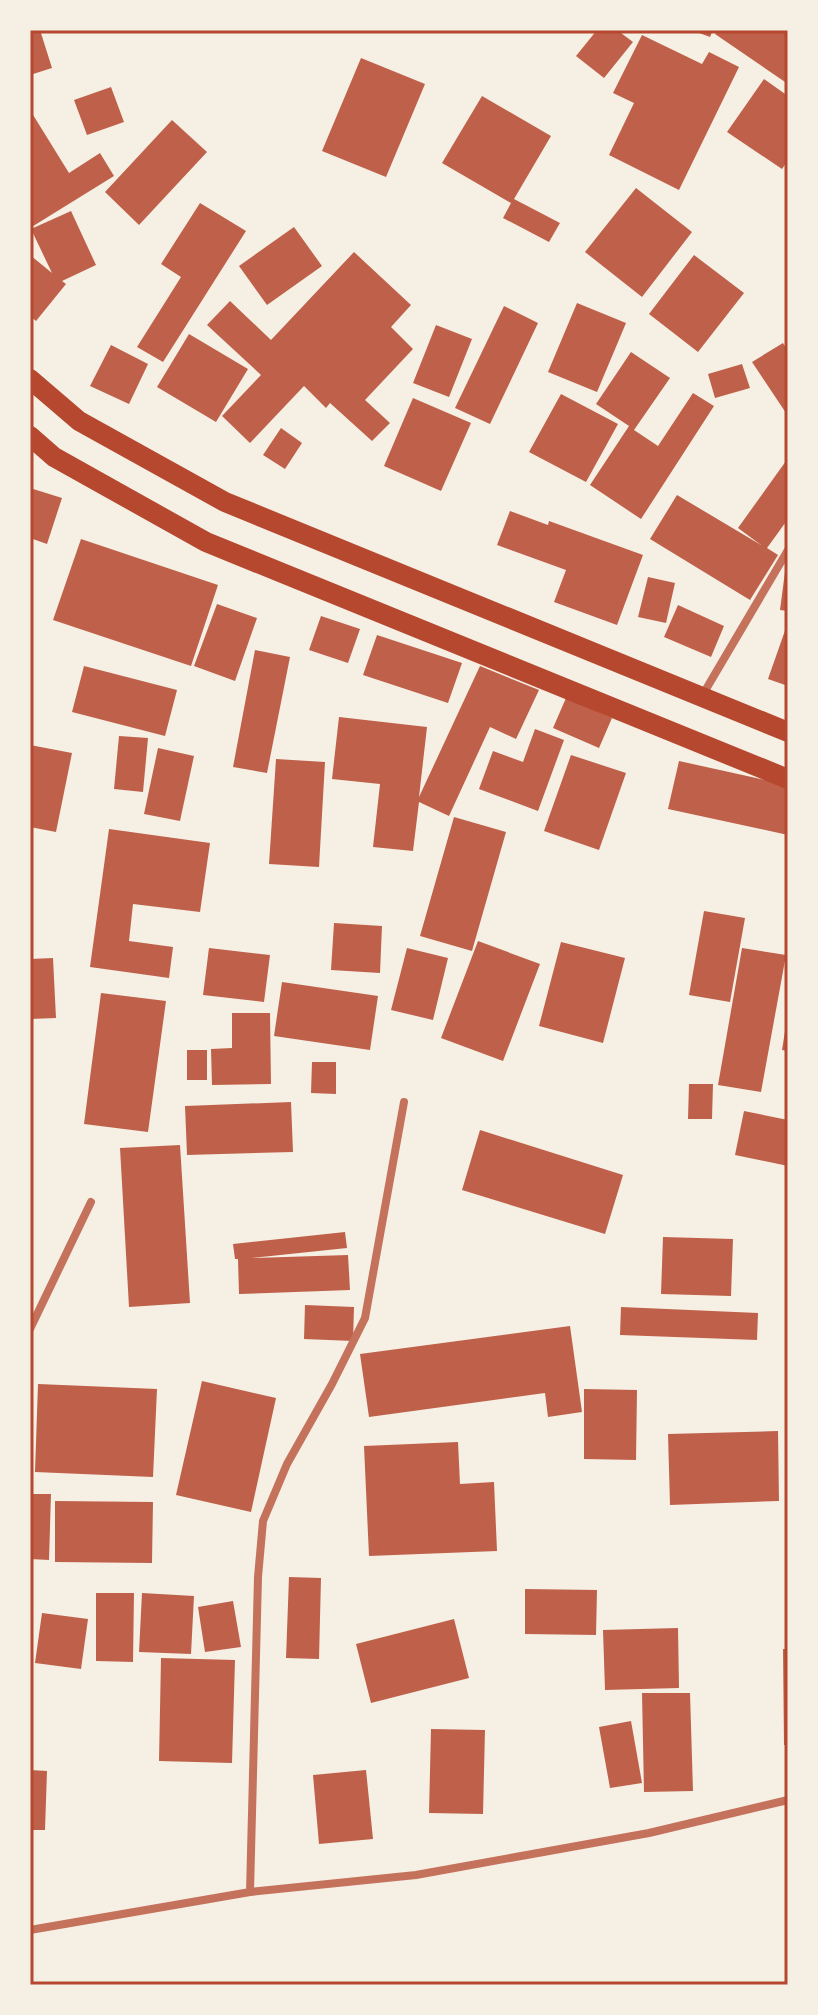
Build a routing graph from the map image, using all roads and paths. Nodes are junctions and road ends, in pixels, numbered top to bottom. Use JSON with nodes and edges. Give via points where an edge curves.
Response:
{"nodes":[{"id":1,"x":30,"y":379,"type":"edge"},
{"id":2,"x":30,"y":436,"type":"edge"},
{"id":3,"x":788,"y":550,"type":"edge"},
{"id":4,"x":702,"y":696,"type":"junction"},
{"id":5,"x":788,"y":732,"type":"edge"},
{"id":6,"x":788,"y":779,"type":"edge"},
{"id":7,"x":404,"y":1102,"type":"dead end"},
{"id":8,"x":91,"y":1202,"type":"dead end"},
{"id":9,"x":30,"y":1329,"type":"edge"},
{"id":10,"x":788,"y":1800,"type":"edge"},
{"id":11,"x":250,"y":1892,"type":"junction"},
{"id":12,"x":30,"y":1930,"type":"edge"}],
"edges":[{"from":1,"to":4,"type":"main road","via":[[79,421],[225,502]]},
{"from":2,"to":6,"type":"main road","via":[[54,457],[206,542]]},
{"from":3,"to":4,"type":"street"},
{"from":4,"to":5,"type":"main road"},
{"from":7,"to":11,"type":"street","via":[[365,1318],[287,1464],[263,1521]]},
{"from":8,"to":9,"type":"street"},
{"from":10,"to":11,"type":"street","via":[[649,1833],[416,1875]]},
{"from":11,"to":12,"type":"street"}]}
